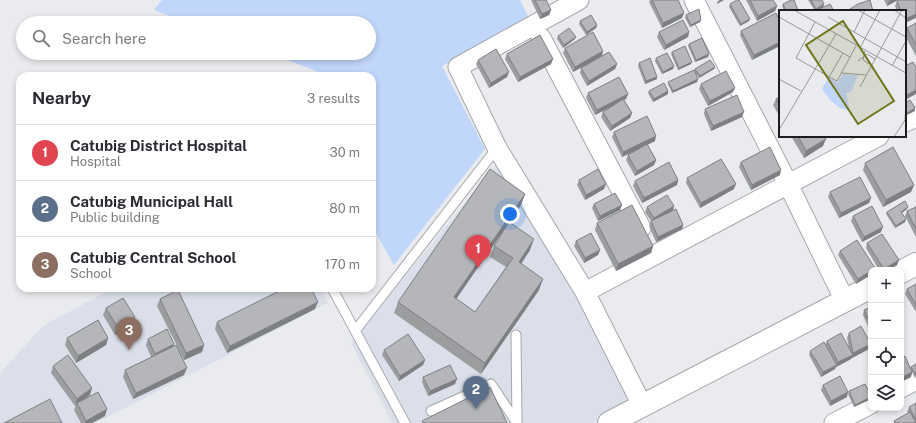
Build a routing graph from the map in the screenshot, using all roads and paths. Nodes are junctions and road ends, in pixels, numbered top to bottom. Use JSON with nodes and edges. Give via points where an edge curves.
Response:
{"nodes":[{"id":1,"x":579,"y":0,"type":"edge"},
{"id":2,"x":694,"y":0,"type":"edge"},
{"id":3,"x":534,"y":24,"type":"junction"},
{"id":4,"x":916,"y":117,"type":"edge"},
{"id":5,"x":906,"y":122,"type":"edge"},
{"id":6,"x":877,"y":137,"type":"edge"},
{"id":7,"x":497,"y":148,"type":"junction"},
{"id":8,"x":788,"y":184,"type":"junction"},
{"id":9,"x":655,"y":255,"type":"junction"},
{"id":10,"x":916,"y":264,"type":"edge"},
{"id":11,"x":904,"y":270,"type":"edge"},
{"id":12,"x":868,"y":290,"type":"edge"},
{"id":13,"x":334,"y":292,"type":"edge"},
{"id":14,"x":585,"y":292,"type":"junction"},
{"id":15,"x":846,"y":301,"type":"junction"},
{"id":16,"x":355,"y":331,"type":"junction"},
{"id":17,"x":516,"y":335,"type":"edge"},
{"id":18,"x":916,"y":380,"type":"edge"},
{"id":19,"x":904,"y":386,"type":"edge"},
{"id":20,"x":642,"y":405,"type":"junction"},
{"id":21,"x":868,"y":406,"type":"edge"},
{"id":22,"x":431,"y":411,"type":"dead end"},
{"id":23,"x":405,"y":423,"type":"edge"},
{"id":24,"x":609,"y":423,"type":"edge"},
{"id":25,"x":834,"y":423,"type":"edge"}],
"edges":[{"from":1,"to":3,"type":"street"},
{"from":2,"to":8,"type":"street"},
{"from":3,"to":7,"type":"street","via":[[458,67]]},
{"from":3,"to":9,"type":"street"},
{"from":4,"to":5,"type":"street"},
{"from":6,"to":8,"type":"street"},
{"from":7,"to":14,"type":"street"},
{"from":7,"to":16,"type":"lane"},
{"from":8,"to":9,"type":"street"},
{"from":8,"to":15,"type":"street"},
{"from":9,"to":14,"type":"street"},
{"from":10,"to":11,"type":"street"},
{"from":12,"to":15,"type":"street"},
{"from":13,"to":16,"type":"lane"},
{"from":14,"to":20,"type":"street"},
{"from":15,"to":20,"type":"street"},
{"from":16,"to":23,"type":"lane"},
{"from":17,"to":22,"type":"lane","via":[[517,423],[491,384]]},
{"from":18,"to":19,"type":"street"},
{"from":20,"to":24,"type":"street"},
{"from":21,"to":25,"type":"street"}]}
